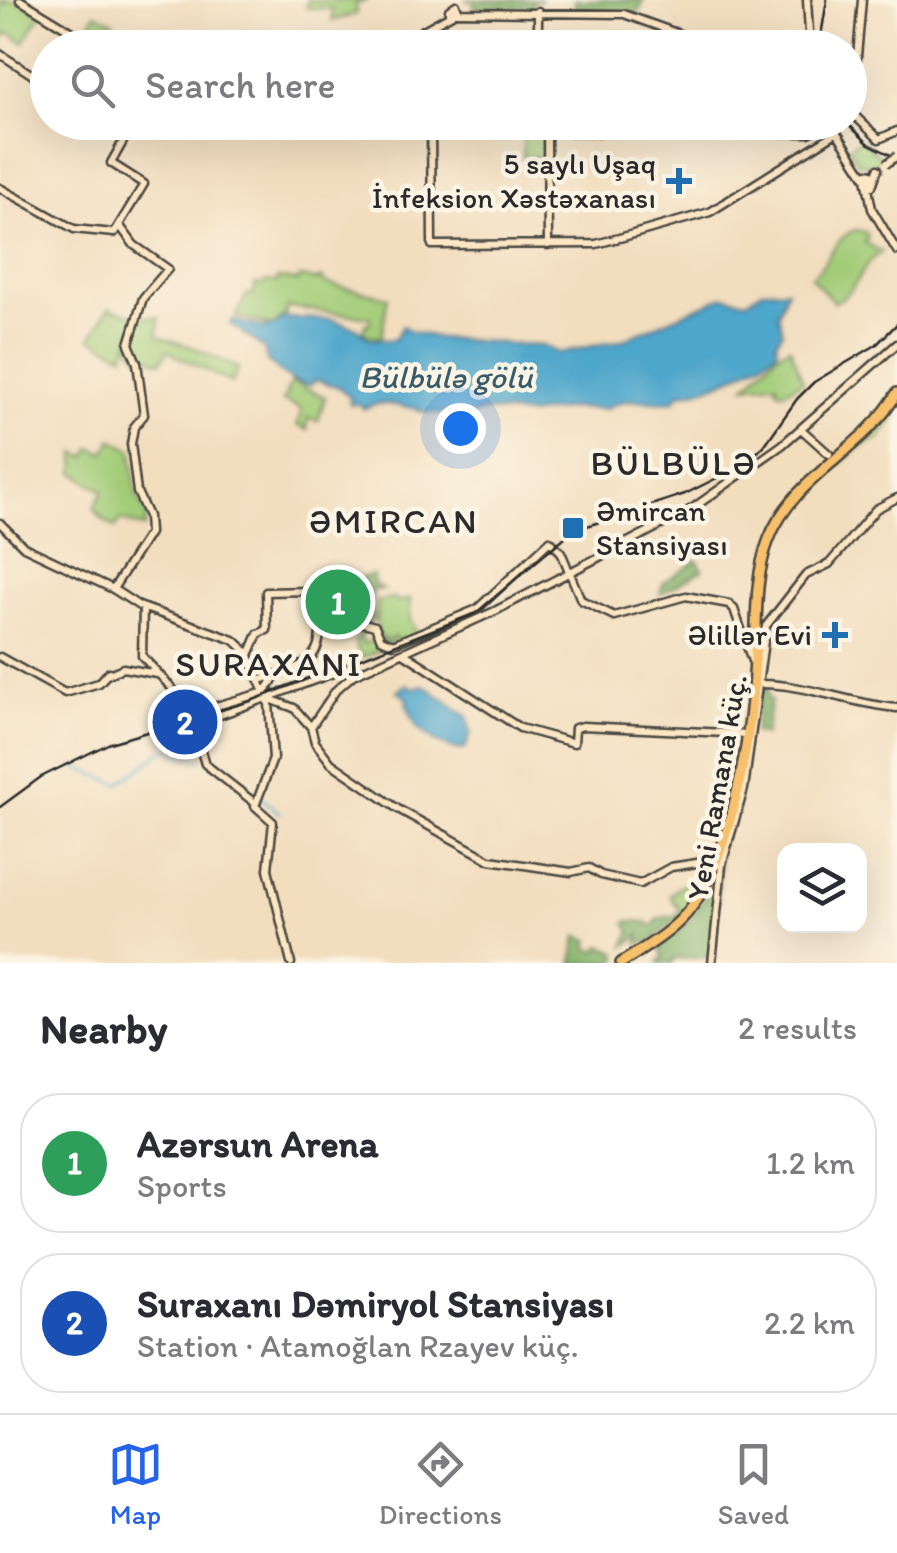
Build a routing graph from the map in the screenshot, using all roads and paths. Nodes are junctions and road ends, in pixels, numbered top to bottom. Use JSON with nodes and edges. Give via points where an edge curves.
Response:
{"nodes":[{"id":1,"x":20,"y":0,"type":"edge"},
{"id":2,"x":807,"y":0,"type":"edge"},
{"id":3,"x":862,"y":0,"type":"edge"},
{"id":4,"x":456,"y":7,"type":"edge"},
{"id":5,"x":539,"y":12,"type":"junction"},
{"id":6,"x":69,"y":30,"type":"edge"},
{"id":7,"x":423,"y":30,"type":"edge"},
{"id":8,"x":539,"y":30,"type":"edge"},
{"id":9,"x":668,"y":30,"type":"edge"},
{"id":10,"x":809,"y":30,"type":"edge"},
{"id":11,"x":860,"y":30,"type":"edge"},
{"id":12,"x":0,"y":54,"type":"edge"},
{"id":13,"x":30,"y":74,"type":"edge"},
{"id":14,"x":867,"y":127,"type":"edge"},
{"id":15,"x":897,"y":131,"type":"edge"},
{"id":16,"x":124,"y":140,"type":"edge"},
{"id":17,"x":430,"y":140,"type":"edge"},
{"id":18,"x":542,"y":140,"type":"edge"},
{"id":19,"x":826,"y":140,"type":"edge"},
{"id":20,"x":841,"y":140,"type":"edge"},
{"id":21,"x":897,"y":156,"type":"edge"},
{"id":22,"x":870,"y":177,"type":"junction"},
{"id":23,"x":0,"y":188,"type":"edge"},
{"id":24,"x":120,"y":226,"type":"junction"},
{"id":25,"x":548,"y":244,"type":"junction"},
{"id":26,"x":897,"y":248,"type":"edge"},
{"id":27,"x":895,"y":346,"type":"edge"},
{"id":28,"x":897,"y":396,"type":"edge"},
{"id":29,"x":801,"y":428,"type":"junction"},
{"id":30,"x":847,"y":449,"type":"junction"},
{"id":31,"x":829,"y":454,"type":"junction"},
{"id":32,"x":823,"y":469,"type":"junction"},
{"id":33,"x":897,"y":498,"type":"edge"},
{"id":34,"x":0,"y":523,"type":"edge"},
{"id":35,"x":568,"y":574,"type":"junction"},
{"id":36,"x":113,"y":590,"type":"junction"},
{"id":37,"x":312,"y":590,"type":"junction"},
{"id":38,"x":143,"y":608,"type":"junction"},
{"id":39,"x":756,"y":644,"type":"junction"},
{"id":40,"x":405,"y":654,"type":"junction"},
{"id":41,"x":250,"y":655,"type":"junction"},
{"id":42,"x":0,"y":657,"type":"edge"},
{"id":43,"x":752,"y":661,"type":"junction"},
{"id":44,"x":356,"y":672,"type":"junction"},
{"id":45,"x":157,"y":674,"type":"junction"},
{"id":46,"x":757,"y":680,"type":"junction"},
{"id":47,"x":265,"y":689,"type":"junction"},
{"id":48,"x":897,"y":708,"type":"edge"},
{"id":49,"x":311,"y":727,"type":"junction"},
{"id":50,"x":746,"y":734,"type":"junction"},
{"id":51,"x":259,"y":791,"type":"junction"},
{"id":52,"x":249,"y":796,"type":"junction"},
{"id":53,"x":255,"y":805,"type":"junction"},
{"id":54,"x":716,"y":860,"type":"junction"},
{"id":55,"x":291,"y":963,"type":"edge"},
{"id":56,"x":624,"y":963,"type":"edge"},
{"id":57,"x":712,"y":963,"type":"edge"}],
"edges":[{"from":1,"to":6,"type":"street"},
{"from":2,"to":10,"type":"street"},
{"from":3,"to":11,"type":"street"},
{"from":4,"to":5,"type":"street"},
{"from":4,"to":7,"type":"street"},
{"from":5,"to":8,"type":"street"},
{"from":5,"to":9,"type":"street","via":[[622,14]]},
{"from":12,"to":13,"type":"street"},
{"from":14,"to":15,"type":"street","via":[[879,139]]},
{"from":16,"to":24,"type":"street","via":[[111,163],[144,184]]},
{"from":17,"to":25,"type":"street","via":[[432,245]]},
{"from":18,"to":25,"type":"street"},
{"from":19,"to":25,"type":"street","via":[[708,212],[597,244]]},
{"from":20,"to":22,"type":"street"},
{"from":21,"to":22,"type":"street","bridge":true},
{"from":22,"to":26,"type":"street","via":[[872,209]]},
{"from":23,"to":24,"type":"street","via":[[74,229],[113,234]]},
{"from":24,"to":36,"type":"street","via":[[134,245],[168,268],[142,301],[129,346],[143,418],[131,446],[150,533]]},
{"from":27,"to":29,"type":"street"},
{"from":28,"to":30,"type":"highway"},
{"from":28,"to":56,"type":"highway","via":[[870,434],[802,492],[776,531],[763,572],[758,677],[728,837],[690,914]]},
{"from":29,"to":31,"type":"street"},
{"from":29,"to":35,"type":"street","via":[[694,508]]},
{"from":30,"to":31,"type":"highway"},
{"from":30,"to":32,"type":"highway"},
{"from":31,"to":32,"type":"highway"},
{"from":32,"to":39,"type":"highway","via":[[788,505],[767,544]]},
{"from":33,"to":46,"type":"street","name":"Yeni Ramana küç.","via":[[874,511],[773,614]]},
{"from":34,"to":36,"type":"street","via":[[24,547]]},
{"from":35,"to":37,"type":"street","via":[[562,553],[548,542],[478,609],[393,644],[363,624],[349,580]]},
{"from":35,"to":40,"type":"street"},
{"from":35,"to":43,"type":"street","via":[[582,601],[616,616],[686,596],[728,604]]},
{"from":36,"to":38,"type":"street"},
{"from":37,"to":41,"type":"street","via":[[266,592],[266,630]]},
{"from":37,"to":47,"type":"street","via":[[320,631],[310,661],[276,675]]},
{"from":38,"to":41,"type":"street","via":[[226,636]]},
{"from":38,"to":45,"type":"street","via":[[141,653]]},
{"from":39,"to":43,"type":"highway"},
{"from":39,"to":46,"type":"highway"},
{"from":40,"to":44,"type":"street"},
{"from":40,"to":50,"type":"street","via":[[520,728],[574,743],[575,728],[583,726]]},
{"from":41,"to":47,"type":"street"},
{"from":42,"to":45,"type":"street","via":[[64,693],[123,668]]},
{"from":43,"to":46,"type":"highway"},
{"from":44,"to":47,"type":"street"},
{"from":44,"to":49,"type":"street"},
{"from":45,"to":47,"type":"street","via":[[189,714]]},
{"from":46,"to":48,"type":"street"},
{"from":46,"to":50,"type":"highway"},
{"from":46,"to":57,"type":"street","name":"Yeni Ramana küç.","via":[[743,796],[722,866]]},
{"from":47,"to":49,"type":"street"},
{"from":47,"to":51,"type":"street","via":[[273,760]]},
{"from":47,"to":52,"type":"street","via":[[193,726],[205,764]]},
{"from":49,"to":54,"type":"street","via":[[328,760],[493,862],[571,872],[588,868],[641,884],[671,867]]},
{"from":50,"to":54,"type":"highway","via":[[736,798]]},
{"from":51,"to":52,"type":"street"},
{"from":51,"to":53,"type":"street"},
{"from":52,"to":53,"type":"street"},
{"from":53,"to":55,"type":"street","via":[[274,826],[268,868]]},
{"from":54,"to":56,"type":"highway","via":[[682,918]]}]}
